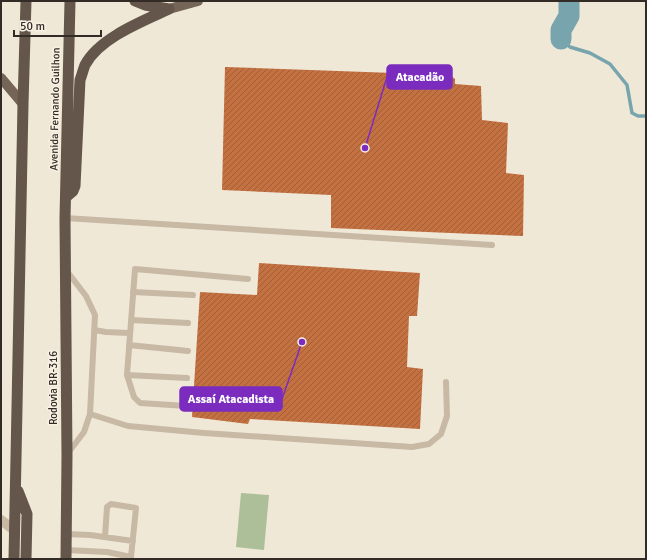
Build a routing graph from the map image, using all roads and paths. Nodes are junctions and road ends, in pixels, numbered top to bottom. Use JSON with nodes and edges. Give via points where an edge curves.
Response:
{"nodes":[{"id":1,"x":26,"y":1,"type":"edge"},
{"id":2,"x":70,"y":1,"type":"edge"},
{"id":3,"x":135,"y":1,"type":"edge"},
{"id":4,"x":198,"y":1,"type":"edge"},
{"id":5,"x":169,"y":8,"type":"junction"},
{"id":6,"x":1,"y":78,"type":"edge"},
{"id":7,"x":23,"y":104,"type":"junction"},
{"id":8,"x":66,"y":197,"type":"junction"},
{"id":9,"x":65,"y":218,"type":"junction"},
{"id":10,"x":492,"y":246,"type":"dead end"},
{"id":11,"x":66,"y":270,"type":"junction"},
{"id":12,"x":248,"y":279,"type":"dead end"},
{"id":13,"x":133,"y":292,"type":"junction"},
{"id":14,"x":193,"y":295,"type":"dead end"},
{"id":15,"x":131,"y":320,"type":"junction"},
{"id":16,"x":188,"y":323,"type":"dead end"},
{"id":17,"x":94,"y":330,"type":"junction"},
{"id":18,"x":129,"y":333,"type":"junction"},
{"id":19,"x":129,"y":345,"type":"junction"},
{"id":20,"x":188,"y":350,"type":"dead end"},
{"id":21,"x":127,"y":374,"type":"junction"},
{"id":22,"x":187,"y":378,"type":"dead end"},
{"id":23,"x":446,"y":382,"type":"dead end"},
{"id":24,"x":186,"y":406,"type":"dead end"},
{"id":25,"x":90,"y":414,"type":"junction"},
{"id":26,"x":67,"y":455,"type":"junction"},
{"id":27,"x":16,"y":482,"type":"junction"},
{"id":28,"x":1,"y":520,"type":"edge"},
{"id":29,"x":15,"y":531,"type":"junction"},
{"id":30,"x":66,"y":534,"type":"junction"},
{"id":31,"x":105,"y":537,"type":"junction"},
{"id":32,"x":133,"y":541,"type":"junction"},
{"id":33,"x":66,"y":555,"type":"edge"},
{"id":34,"x":131,"y":558,"type":"edge"},
{"id":35,"x":14,"y":559,"type":"edge"},
{"id":36,"x":26,"y":559,"type":"edge"}],
"edges":[{"from":1,"to":7,"type":"highway"},
{"from":2,"to":8,"type":"highway","name":"Avenida Fernando Guilhon"},
{"from":3,"to":5,"type":"highway"},
{"from":4,"to":5,"type":"main road"},
{"from":5,"to":8,"type":"highway","via":[[114,37],[97,50],[86,64],[80,80],[75,186]]},
{"from":6,"to":7,"type":"main road"},
{"from":7,"to":27,"type":"highway"},
{"from":8,"to":9,"type":"highway","name":"Avenida Fernando Guilhon"},
{"from":9,"to":10,"type":"lane"},
{"from":9,"to":11,"type":"highway","name":"Rodovia BR-316"},
{"from":11,"to":17,"type":"lane","via":[[86,296],[95,316]]},
{"from":11,"to":26,"type":"highway","name":"Rodovia BR-316"},
{"from":12,"to":13,"type":"lane","via":[[136,269]]},
{"from":13,"to":14,"type":"lane"},
{"from":13,"to":15,"type":"lane"},
{"from":15,"to":16,"type":"lane"},
{"from":15,"to":18,"type":"lane"},
{"from":17,"to":18,"type":"lane"},
{"from":17,"to":25,"type":"lane"},
{"from":18,"to":19,"type":"lane"},
{"from":19,"to":20,"type":"lane"},
{"from":19,"to":21,"type":"lane"},
{"from":21,"to":22,"type":"lane"},
{"from":21,"to":24,"type":"lane","via":[[134,397],[140,403]]},
{"from":23,"to":25,"type":"lane","via":[[447,416],[441,434],[429,444],[412,447],[136,427]]},
{"from":25,"to":26,"type":"lane","via":[[84,432]]},
{"from":26,"to":30,"type":"highway","name":"Rodovia BR-316"},
{"from":27,"to":29,"type":"highway"},
{"from":27,"to":36,"type":"highway","via":[[26,514]]},
{"from":28,"to":29,"type":"street"},
{"from":29,"to":35,"type":"highway"},
{"from":30,"to":31,"type":"lane"},
{"from":30,"to":33,"type":"highway","name":"Rodovia BR-316"},
{"from":31,"to":32,"type":"lane"},
{"from":31,"to":32,"type":"lane","via":[[107,507],[111,504],[136,508]]},
{"from":32,"to":34,"type":"lane"},
{"from":33,"to":34,"type":"lane","via":[[107,552]]}]}
